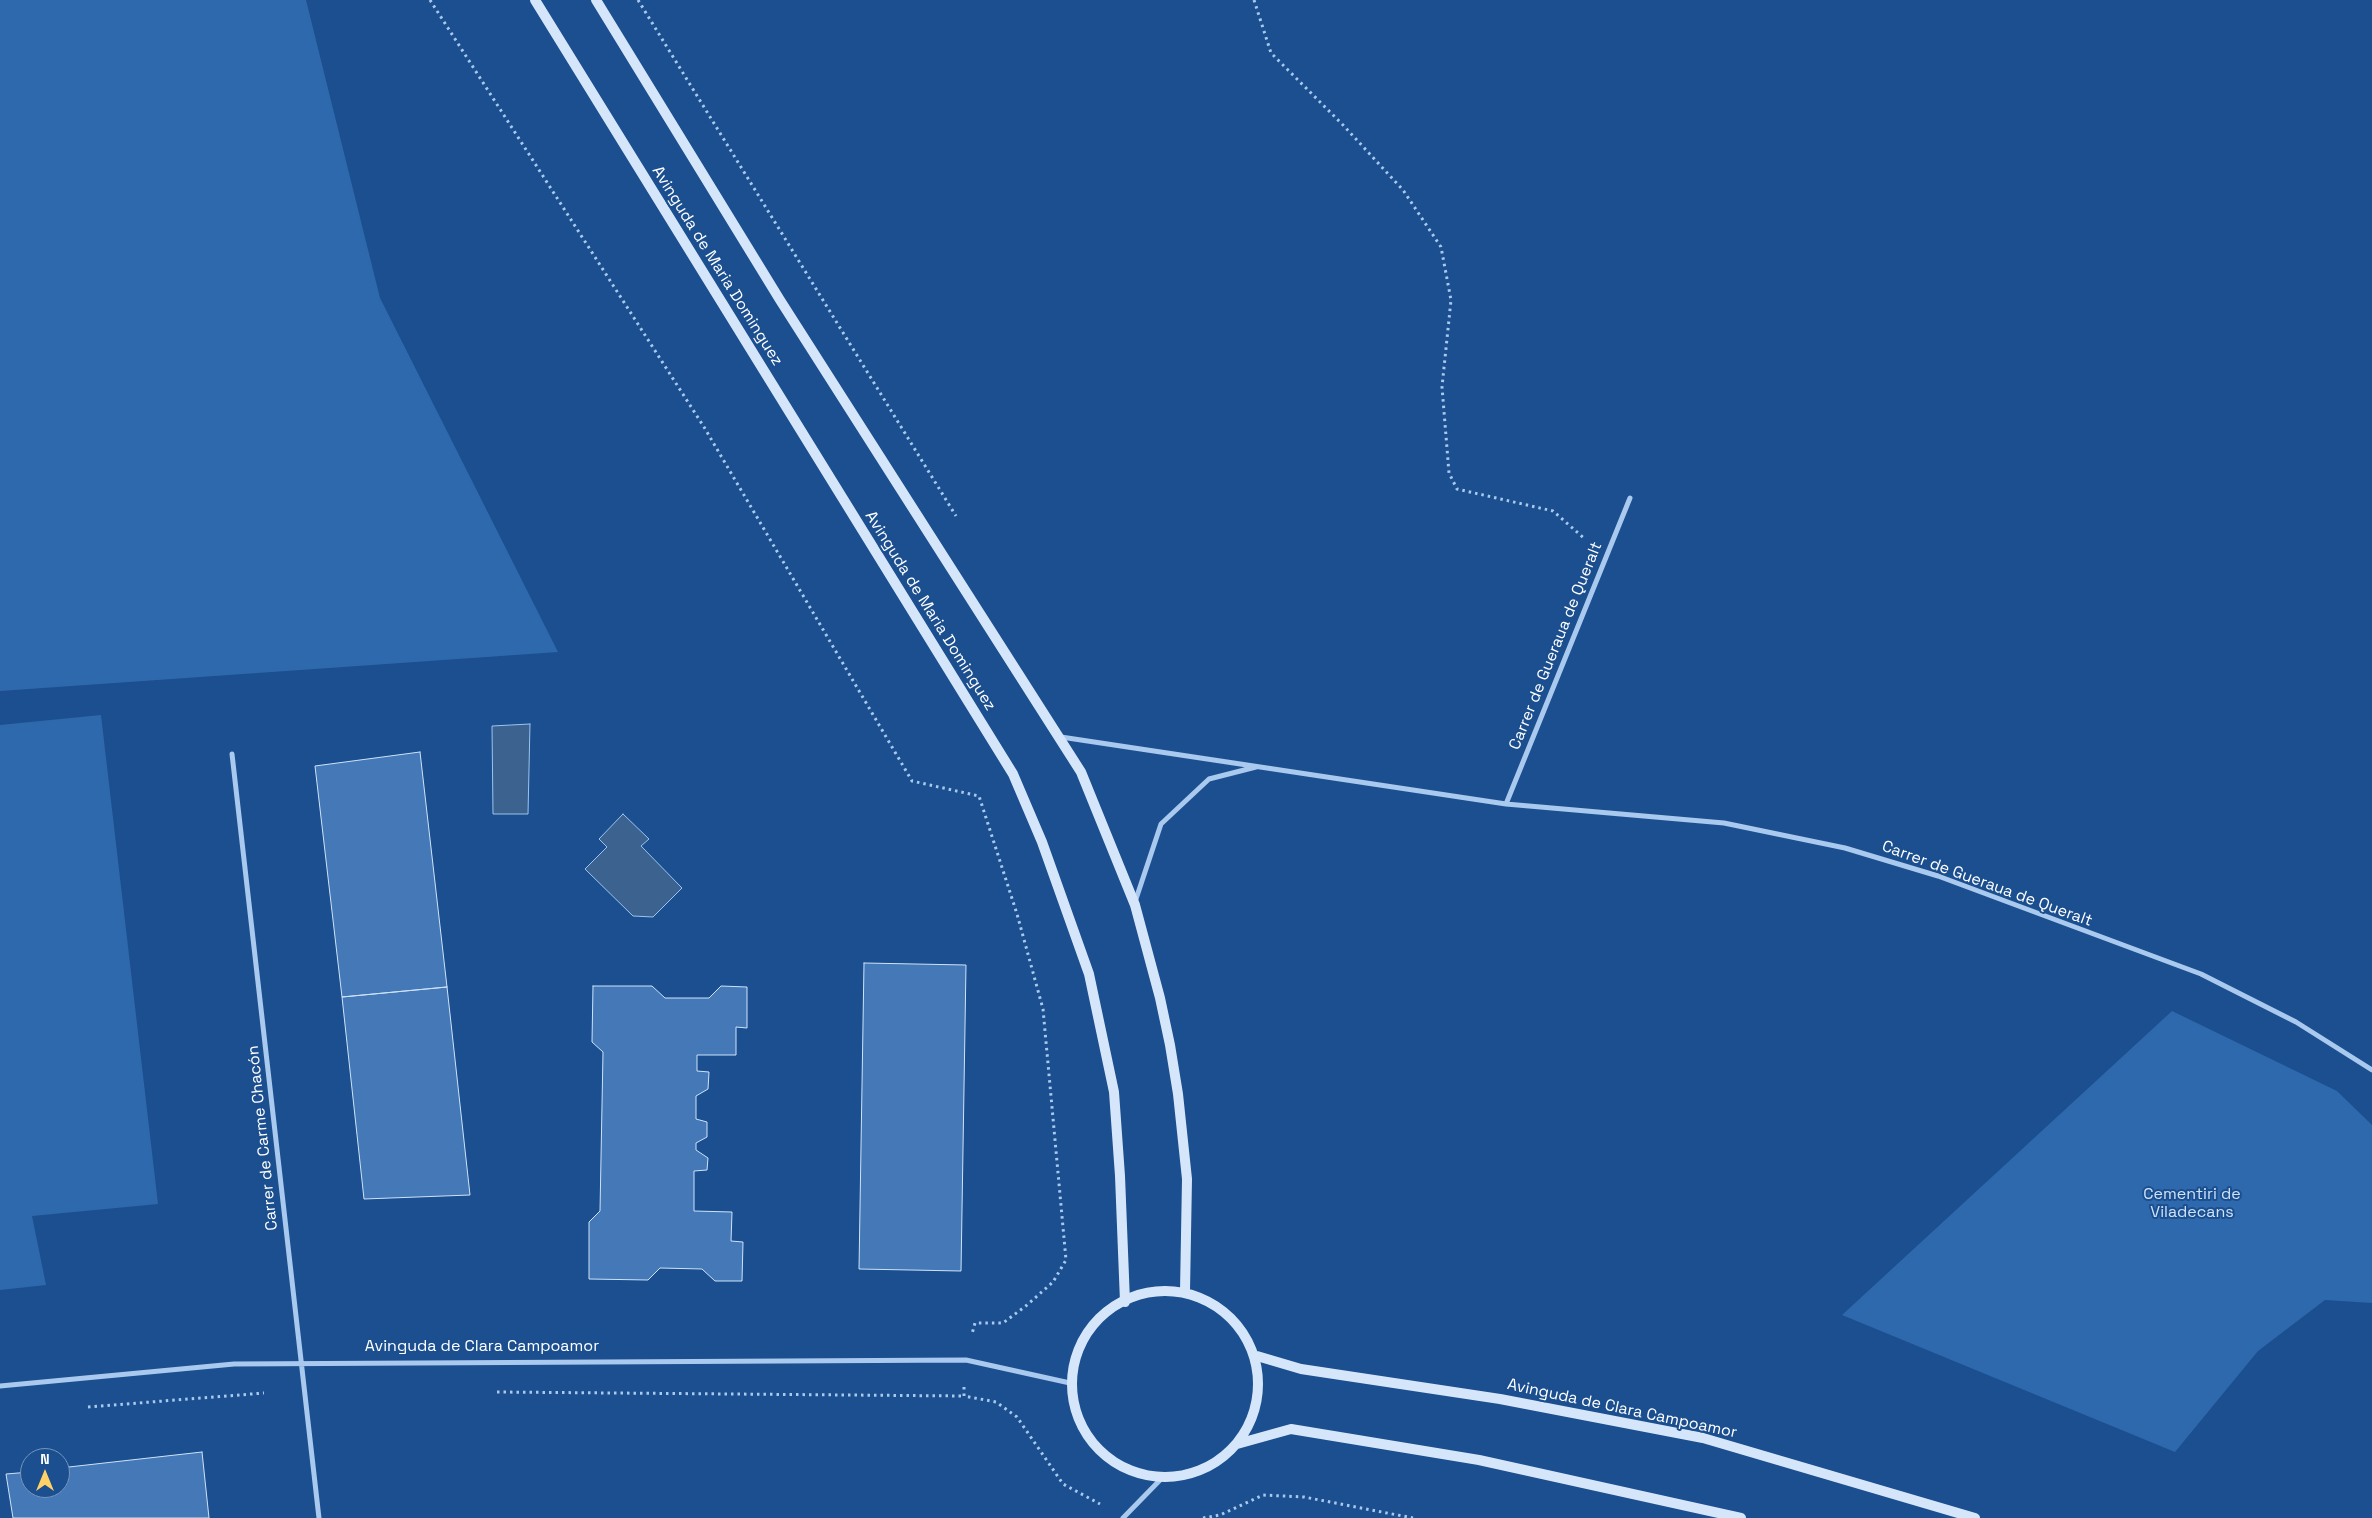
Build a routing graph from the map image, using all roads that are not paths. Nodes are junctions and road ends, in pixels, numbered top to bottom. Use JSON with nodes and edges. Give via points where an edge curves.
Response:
{"nodes":[{"id":1,"x":535,"y":0,"type":"edge"},
{"id":2,"x":596,"y":0,"type":"edge"},
{"id":3,"x":1630,"y":498,"type":"dead end"},
{"id":4,"x":1059,"y":737,"type":"junction"},
{"id":5,"x":232,"y":754,"type":"dead end"},
{"id":6,"x":1258,"y":766,"type":"junction"},
{"id":7,"x":1506,"y":804,"type":"junction"},
{"id":8,"x":1134,"y":905,"type":"junction"},
{"id":9,"x":2372,"y":1070,"type":"edge"},
{"id":10,"x":1185,"y":1291,"type":"junction"},
{"id":11,"x":1125,"y":1302,"type":"junction"},
{"id":12,"x":1257,"y":1356,"type":"junction"},
{"id":13,"x":301,"y":1363,"type":"junction"},
{"id":14,"x":1070,"y":1383,"type":"junction"},
{"id":15,"x":0,"y":1386,"type":"edge"},
{"id":16,"x":1238,"y":1444,"type":"junction"},
{"id":17,"x":1163,"y":1477,"type":"junction"},
{"id":18,"x":1123,"y":1517,"type":"edge"},
{"id":19,"x":319,"y":1518,"type":"edge"},
{"id":20,"x":1741,"y":1518,"type":"edge"},
{"id":21,"x":1975,"y":1518,"type":"edge"}],
"edges":[{"from":1,"to":11,"type":"street","name":"Avinguda de Maria Dominguez","via":[[1013,774],[1042,842],[1089,974],[1114,1092]]},
{"from":2,"to":4,"type":"street","via":[[780,300]]},
{"from":3,"to":7,"type":"street","name":"Carrer de Gueraua de Queralt"},
{"from":4,"to":6,"type":"street","name":"Carrer de Gueraua de Queralt"},
{"from":4,"to":8,"type":"street","via":[[1081,772]]},
{"from":5,"to":13,"type":"street","name":"Carrer de Carme Chacón"},
{"from":6,"to":7,"type":"street","name":"Carrer de Gueraua de Queralt"},
{"from":6,"to":8,"type":"street","name":"Carrer de Gueraua de Queralt","via":[[1209,779],[1161,824]]},
{"from":7,"to":9,"type":"street","name":"Carrer de Gueraua de Queralt","via":[[1724,823],[1845,848],[1910,868],[2201,974],[2296,1022]]},
{"from":8,"to":10,"type":"street","via":[[1160,998],[1178,1094],[1187,1179]]},
{"from":10,"to":11,"type":"street","via":[[1151,1291]]},
{"from":10,"to":12,"type":"street","via":[[1209,1300],[1229,1313],[1247,1332]]},
{"from":11,"to":14,"type":"street","via":[[1103,1315],[1086,1334],[1074,1357]]},
{"from":12,"to":16,"type":"street","via":[[1257,1391],[1252,1419]]},
{"from":12,"to":21,"type":"street","name":"Avinguda de Clara Campoamor","via":[[1301,1368],[1500,1399],[1703,1438]]},
{"from":13,"to":14,"type":"street","name":"Avinguda de Clara Campoamor","via":[[966,1360]]},
{"from":13,"to":15,"type":"street","name":"Avinguda de Clara Campoamor","via":[[234,1364]]},
{"from":13,"to":19,"type":"street","name":"Carrer de Carme Chacón"},
{"from":14,"to":17,"type":"street","via":[[1074,1412],[1087,1438],[1100,1452],[1133,1473]]},
{"from":16,"to":17,"type":"street","via":[[1190,1474]]},
{"from":16,"to":20,"type":"street","via":[[1291,1429],[1479,1460]]},
{"from":17,"to":18,"type":"street"}]}
